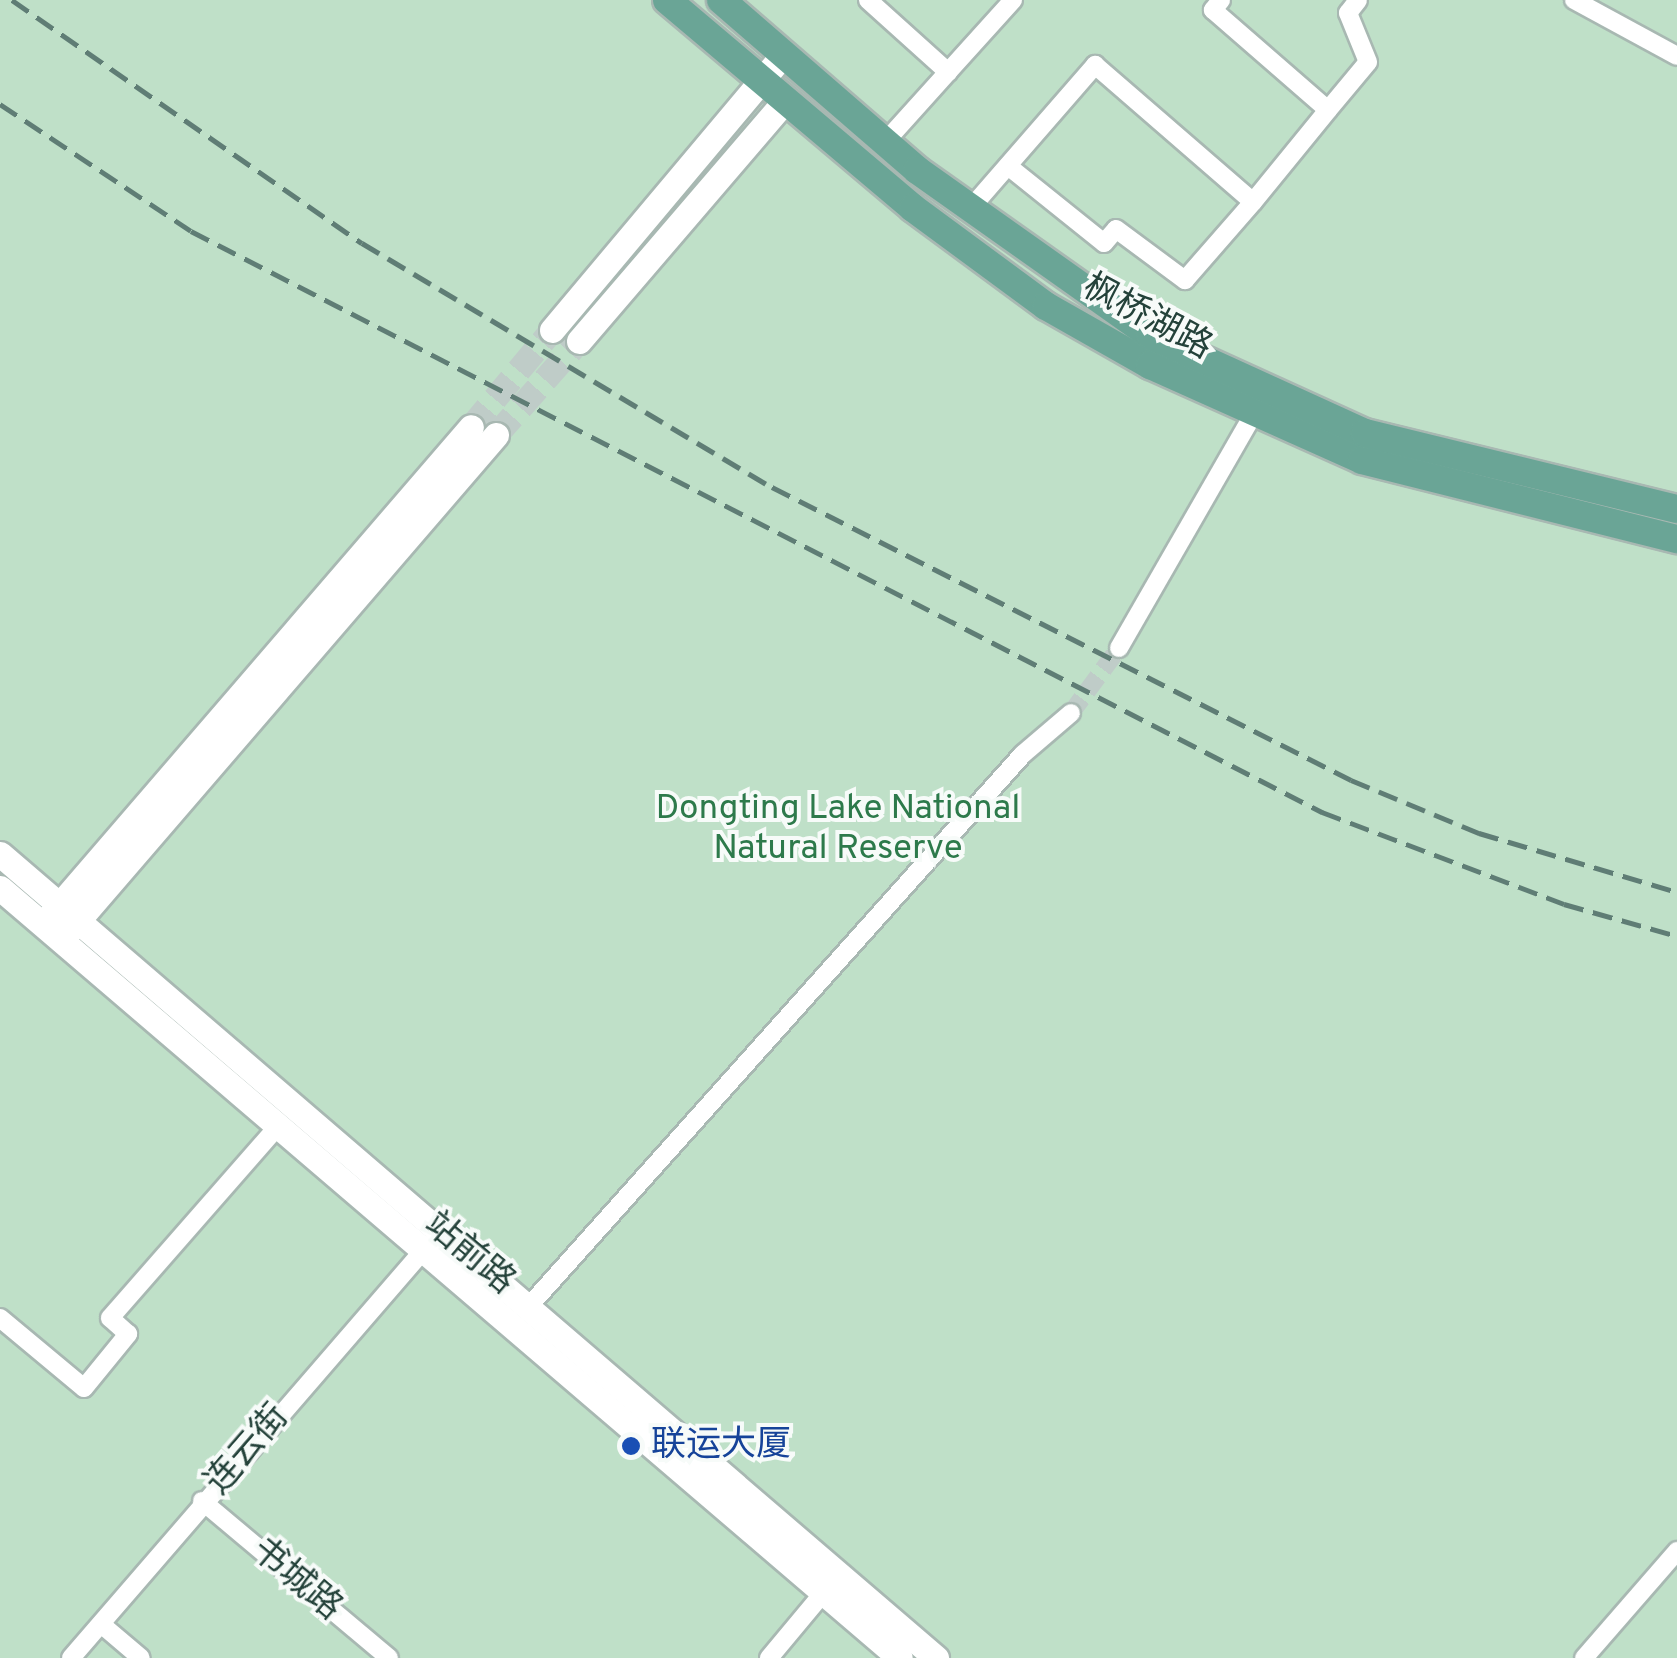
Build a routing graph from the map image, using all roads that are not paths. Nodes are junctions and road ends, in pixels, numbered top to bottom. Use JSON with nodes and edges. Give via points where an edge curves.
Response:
{"nodes":[{"id":1,"x":667,"y":0,"type":"edge"},
{"id":2,"x":721,"y":0,"type":"edge"},
{"id":3,"x":868,"y":0,"type":"edge"},
{"id":4,"x":1013,"y":0,"type":"edge"},
{"id":5,"x":1221,"y":0,"type":"edge"},
{"id":6,"x":1358,"y":0,"type":"edge"},
{"id":7,"x":1574,"y":0,"type":"edge"},
{"id":8,"x":783,"y":55,"type":"junction"},
{"id":9,"x":1677,"y":56,"type":"edge"},
{"id":10,"x":948,"y":72,"type":"junction"},
{"id":11,"x":761,"y":81,"type":"junction"},
{"id":12,"x":785,"y":101,"type":"junction"},
{"id":13,"x":1328,"y":110,"type":"junction"},
{"id":14,"x":885,"y":142,"type":"junction"},
{"id":15,"x":1008,"y":166,"type":"junction"},
{"id":16,"x":1253,"y":202,"type":"junction"},
{"id":17,"x":970,"y":210,"type":"junction"},
{"id":18,"x":552,"y":330,"type":"tunnel mouth"},
{"id":19,"x":580,"y":341,"type":"tunnel mouth"},
{"id":20,"x":1254,"y":413,"type":"junction"},
{"id":21,"x":483,"y":431,"type":"tunnel mouth"},
{"id":22,"x":1677,"y":509,"type":"edge"},
{"id":23,"x":1677,"y":539,"type":"edge"},
{"id":24,"x":1119,"y":648,"type":"tunnel mouth"},
{"id":25,"x":1071,"y":713,"type":"tunnel mouth"},
{"id":26,"x":0,"y":854,"type":"edge"},
{"id":27,"x":0,"y":888,"type":"edge"},
{"id":28,"x":61,"y":922,"type":"junction"},
{"id":29,"x":278,"y":1126,"type":"junction"},
{"id":30,"x":428,"y":1245,"type":"junction"},
{"id":31,"x":530,"y":1305,"type":"junction"},
{"id":32,"x":0,"y":1318,"type":"edge"},
{"id":33,"x":202,"y":1501,"type":"junction"},
{"id":34,"x":1677,"y":1551,"type":"edge"},
{"id":35,"x":824,"y":1592,"type":"junction"},
{"id":36,"x":101,"y":1624,"type":"junction"},
{"id":37,"x":72,"y":1658,"type":"edge"},
{"id":38,"x":141,"y":1658,"type":"edge"},
{"id":39,"x":389,"y":1658,"type":"edge"},
{"id":40,"x":769,"y":1658,"type":"edge"},
{"id":41,"x":900,"y":1658,"type":"edge"},
{"id":42,"x":936,"y":1658,"type":"edge"},
{"id":43,"x":1584,"y":1658,"type":"edge"}],
"edges":[{"from":1,"to":11,"type":"main road","name":"枫桥湖路"},
{"from":2,"to":8,"type":"main road","name":"枫桥湖路"},
{"from":3,"to":10,"type":"street"},
{"from":4,"to":10,"type":"street"},
{"from":5,"to":13,"type":"street","via":[[1214,10]]},
{"from":6,"to":13,"type":"street","via":[[1348,12],[1368,62]]},
{"from":7,"to":9,"type":"street"},
{"from":8,"to":11,"type":"main road"},
{"from":8,"to":14,"type":"main road","name":"枫桥湖路"},
{"from":10,"to":14,"type":"street"},
{"from":11,"to":12,"type":"main road","name":"枫桥湖路"},
{"from":11,"to":18,"type":"main road"},
{"from":12,"to":19,"type":"main road"},
{"from":12,"to":20,"type":"main road","name":"枫桥湖路","via":[[1046,306]]},
{"from":13,"to":16,"type":"street"},
{"from":14,"to":17,"type":"main road","name":"枫桥湖路"},
{"from":15,"to":16,"type":"street","via":[[1104,242],[1116,229],[1185,280]]},
{"from":15,"to":16,"type":"street","via":[[1094,65]]},
{"from":15,"to":17,"type":"street"},
{"from":17,"to":22,"type":"main road","name":"枫桥湖路","via":[[1150,335],[1365,432]]},
{"from":20,"to":23,"type":"main road","name":"枫桥湖路","via":[[1468,493]]},
{"from":20,"to":24,"type":"street"},
{"from":21,"to":28,"type":"main road"},
{"from":25,"to":31,"type":"street","via":[[1023,754]]},
{"from":26,"to":28,"type":"main road","name":"站前路"},
{"from":27,"to":28,"type":"main road","name":"站前路"},
{"from":28,"to":29,"type":"main road","name":"站前路"},
{"from":28,"to":31,"type":"main road","name":"站前路"},
{"from":29,"to":30,"type":"main road","name":"站前路"},
{"from":29,"to":32,"type":"street","via":[[110,1318],[128,1334],[84,1388]]},
{"from":30,"to":33,"type":"street","name":"连云街"},
{"from":30,"to":35,"type":"main road","name":"站前路"},
{"from":31,"to":42,"type":"main road","name":"站前路"},
{"from":33,"to":36,"type":"street","name":"连云街"},
{"from":33,"to":39,"type":"street","name":"书城路"},
{"from":34,"to":43,"type":"street"},
{"from":35,"to":40,"type":"street"},
{"from":35,"to":41,"type":"main road","name":"站前路"},
{"from":36,"to":37,"type":"street","name":"连云街"},
{"from":36,"to":38,"type":"street"}]}
